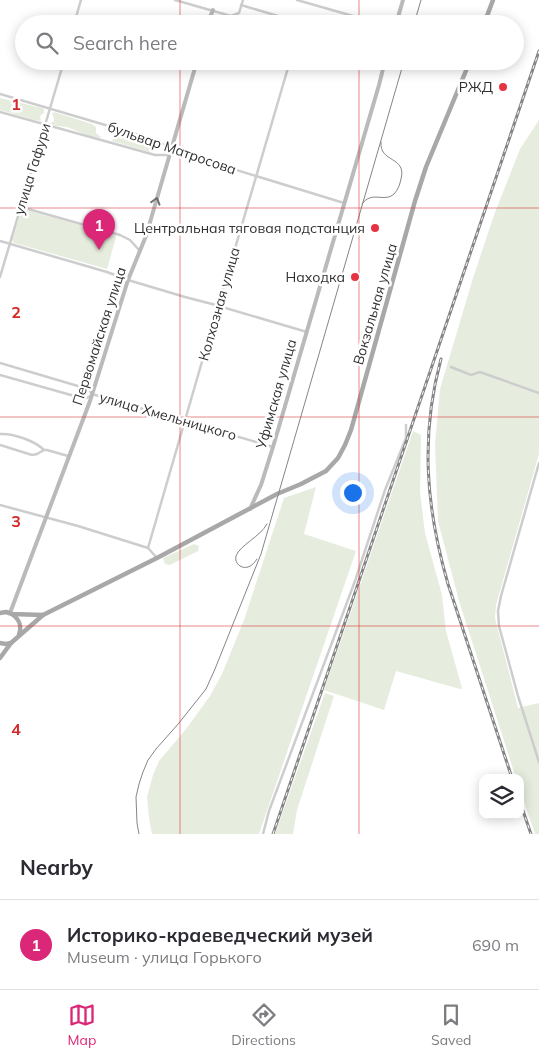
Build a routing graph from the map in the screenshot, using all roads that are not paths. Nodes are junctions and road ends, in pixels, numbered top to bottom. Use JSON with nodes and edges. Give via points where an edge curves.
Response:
{"nodes":[{"id":1,"x":81,"y":0,"type":"edge"},
{"id":2,"x":175,"y":0,"type":"edge"},
{"id":3,"x":243,"y":0,"type":"edge"},
{"id":4,"x":297,"y":0,"type":"edge"},
{"id":5,"x":403,"y":0,"type":"edge"},
{"id":6,"x":492,"y":0,"type":"edge"},
{"id":7,"x":241,"y":6,"type":"junction"},
{"id":8,"x":213,"y":10,"type":"junction"},
{"id":9,"x":77,"y":15,"type":"edge"},
{"id":10,"x":211,"y":15,"type":"edge"},
{"id":11,"x":228,"y":15,"type":"edge"},
{"id":12,"x":234,"y":15,"type":"edge"},
{"id":13,"x":274,"y":15,"type":"edge"},
{"id":14,"x":350,"y":15,"type":"edge"},
{"id":15,"x":399,"y":15,"type":"edge"},
{"id":16,"x":487,"y":15,"type":"edge"},
{"id":17,"x":61,"y":70,"type":"edge"},
{"id":18,"x":194,"y":70,"type":"edge"},
{"id":19,"x":287,"y":70,"type":"edge"},
{"id":20,"x":382,"y":70,"type":"edge"},
{"id":21,"x":466,"y":70,"type":"edge"},
{"id":22,"x":0,"y":94,"type":"edge"},
{"id":23,"x":50,"y":108,"type":"junction"},
{"id":24,"x":0,"y":112,"type":"edge"},
{"id":25,"x":44,"y":124,"type":"junction"},
{"id":26,"x":171,"y":150,"type":"junction"},
{"id":27,"x":169,"y":155,"type":"junction"},
{"id":28,"x":256,"y":177,"type":"junction"},
{"id":29,"x":344,"y":203,"type":"junction"},
{"id":30,"x":21,"y":207,"type":"junction"},
{"id":31,"x":0,"y":241,"type":"edge"},
{"id":32,"x":9,"y":243,"type":"junction"},
{"id":33,"x":140,"y":250,"type":"junction"},
{"id":34,"x":0,"y":277,"type":"edge"},
{"id":35,"x":128,"y":280,"type":"junction"},
{"id":36,"x":218,"y":306,"type":"junction"},
{"id":37,"x":307,"y":332,"type":"junction"},
{"id":38,"x":0,"y":363,"type":"edge"},
{"id":39,"x":451,"y":367,"type":"dead end"},
{"id":40,"x":0,"y":376,"type":"edge"},
{"id":41,"x":539,"y":393,"type":"edge"},
{"id":42,"x":92,"y":394,"type":"junction"},
{"id":43,"x":184,"y":422,"type":"junction"},
{"id":44,"x":406,"y":425,"type":"dead end"},
{"id":45,"x":0,"y":434,"type":"edge"},
{"id":46,"x":0,"y":445,"type":"edge"},
{"id":47,"x":273,"y":447,"type":"junction"},
{"id":48,"x":44,"y":450,"type":"junction"},
{"id":49,"x":70,"y":457,"type":"junction"},
{"id":50,"x":539,"y":463,"type":"edge"},
{"id":51,"x":0,"y":504,"type":"edge"},
{"id":52,"x":250,"y":509,"type":"junction"},
{"id":53,"x":46,"y":517,"type":"junction"},
{"id":54,"x":148,"y":548,"type":"junction"},
{"id":55,"x":157,"y":558,"type":"junction"},
{"id":56,"x":0,"y":608,"type":"edge"},
{"id":57,"x":7,"y":613,"type":"edge"},
{"id":58,"x":43,"y":614,"type":"junction"},
{"id":59,"x":16,"y":638,"type":"junction"},
{"id":60,"x":11,"y":642,"type":"junction"},
{"id":61,"x":0,"y":643,"type":"edge"},
{"id":62,"x":0,"y":658,"type":"edge"},
{"id":63,"x":539,"y":762,"type":"edge"},
{"id":64,"x":263,"y":834,"type":"edge"}],
"edges":[{"from":1,"to":9,"type":"street"},
{"from":2,"to":8,"type":"street"},
{"from":3,"to":7,"type":"street"},
{"from":4,"to":14,"type":"street"},
{"from":5,"to":15,"type":"street"},
{"from":6,"to":16,"type":"main road"},
{"from":7,"to":12,"type":"street","via":[[239,13]]},
{"from":7,"to":13,"type":"street"},
{"from":8,"to":10,"type":"street"},
{"from":8,"to":11,"type":"street"},
{"from":17,"to":23,"type":"street","name":"улица Гафури"},
{"from":18,"to":26,"type":"street","name":"Первомайская улица"},
{"from":19,"to":28,"type":"street","name":"Колхозная улица"},
{"from":20,"to":29,"type":"street","name":"Уфимская улица"},
{"from":21,"to":52,"type":"main road","name":"Вокзальная улица","via":[[415,201],[345,445],[326,470]]},
{"from":22,"to":23,"type":"street","name":"бульвар Матросова"},
{"from":23,"to":25,"type":"street","name":"улица Гафури"},
{"from":23,"to":26,"type":"street","name":"бульвар Матросова","via":[[160,142]]},
{"from":24,"to":25,"type":"street","name":"бульвар Матросова"},
{"from":25,"to":27,"type":"street","name":"бульвар Матросова","via":[[155,155]]},
{"from":25,"to":30,"type":"street","name":"улица Гафури"},
{"from":26,"to":27,"type":"street","name":"Первомайская улица"},
{"from":26,"to":28,"type":"street","name":"бульвар Матросова"},
{"from":33,"to":27,"type":"street","name":"Первомайская улица","one_way":true},
{"from":28,"to":29,"type":"street","name":"бульвар Матросова"},
{"from":28,"to":36,"type":"street","name":"Колхозная улица"},
{"from":29,"to":37,"type":"street","name":"Уфимская улица"},
{"from":30,"to":32,"type":"street","name":"улица Гафури"},
{"from":30,"to":33,"type":"street","via":[[120,235]]},
{"from":31,"to":32,"type":"street"},
{"from":32,"to":34,"type":"street","name":"улица Гафури"},
{"from":32,"to":35,"type":"street"},
{"from":33,"to":35,"type":"street","name":"Первомайская улица"},
{"from":35,"to":36,"type":"street"},
{"from":35,"to":42,"type":"street","name":"Первомайская улица"},
{"from":36,"to":37,"type":"street"},
{"from":36,"to":43,"type":"street","name":"Колхозная улица"},
{"from":37,"to":47,"type":"street","name":"Уфимская улица"},
{"from":38,"to":42,"type":"street","name":"улица Хмельницкого","via":[[88,389]]},
{"from":39,"to":41,"type":"street","via":[[471,374],[480,372]]},
{"from":40,"to":42,"type":"street","name":"улица Хмельницкого","via":[[85,399]]},
{"from":42,"to":43,"type":"street","name":"улица Хмельницкого"},
{"from":42,"to":49,"type":"street","name":"Первомайская улица"},
{"from":43,"to":47,"type":"street","name":"улица Хмельницкого"},
{"from":43,"to":54,"type":"street","name":"Колхозная улица"},
{"from":44,"to":64,"type":"street","via":[[406,438]]},
{"from":45,"to":48,"type":"street","via":[[24,438]]},
{"from":46,"to":48,"type":"street","via":[[32,455]]},
{"from":47,"to":52,"type":"street","name":"Уфимская улица"},
{"from":48,"to":49,"type":"street"},
{"from":49,"to":53,"type":"street","name":"Первомайская улица"},
{"from":50,"to":63,"type":"street","via":[[498,611],[518,696]]},
{"from":51,"to":53,"type":"street"},
{"from":52,"to":55,"type":"main road"},
{"from":53,"to":54,"type":"street"},
{"from":53,"to":57,"type":"street","name":"Первомайская улица"},
{"from":54,"to":55,"type":"street"},
{"from":55,"to":58,"type":"main road"},
{"from":56,"to":57,"type":"street"},
{"from":57,"to":58,"type":"main road"},
{"from":57,"to":59,"type":"main road","via":[[19,621],[20,630]]},
{"from":58,"to":59,"type":"main road"},
{"from":59,"to":60,"type":"main road"},
{"from":60,"to":61,"type":"main road"},
{"from":60,"to":62,"type":"main road"}]}
